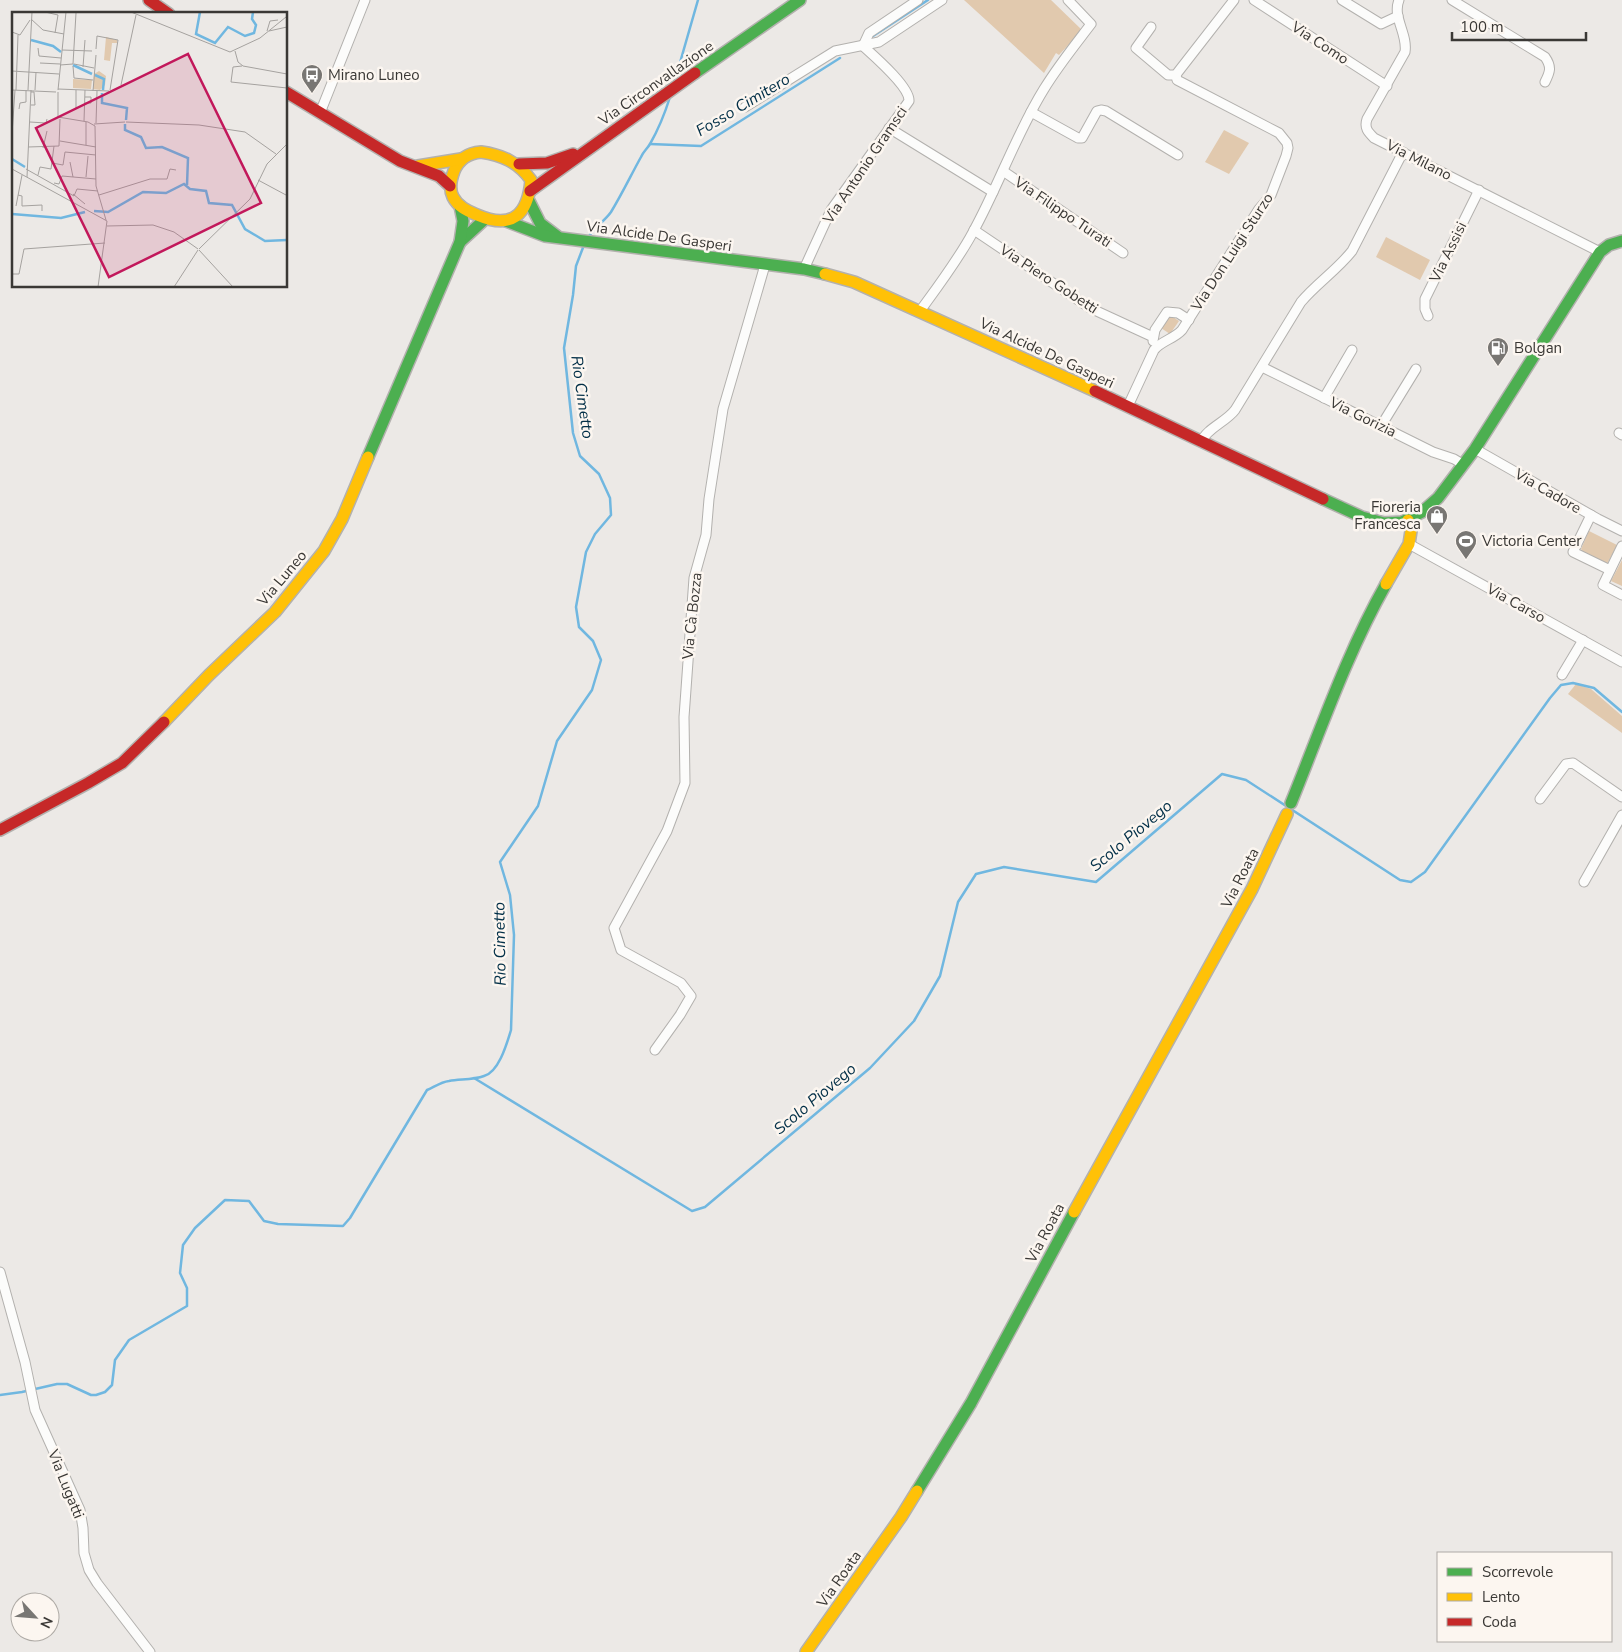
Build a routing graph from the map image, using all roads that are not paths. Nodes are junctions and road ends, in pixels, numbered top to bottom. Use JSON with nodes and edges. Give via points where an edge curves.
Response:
{"nodes":[{"id":1,"x":149,"y":0,"type":"edge"},
{"id":2,"x":364,"y":0,"type":"edge"},
{"id":3,"x":800,"y":0,"type":"edge"},
{"id":4,"x":918,"y":0,"type":"edge"},
{"id":5,"x":942,"y":0,"type":"edge"},
{"id":6,"x":1068,"y":0,"type":"edge"},
{"id":7,"x":1234,"y":0,"type":"edge"},
{"id":8,"x":1254,"y":0,"type":"edge"},
{"id":9,"x":1342,"y":0,"type":"edge"},
{"id":10,"x":1399,"y":0,"type":"edge"},
{"id":11,"x":1452,"y":0,"type":"edge"},
{"id":12,"x":166,"y":12,"type":"edge"},
{"id":13,"x":1398,"y":16,"type":"junction"},
{"id":14,"x":1151,"y":27,"type":"dead end"},
{"id":15,"x":863,"y":46,"type":"junction"},
{"id":16,"x":1176,"y":75,"type":"junction"},
{"id":17,"x":1545,"y":82,"type":"dead end"},
{"id":18,"x":1386,"y":86,"type":"junction"},
{"id":19,"x":288,"y":93,"type":"edge"},
{"id":20,"x":745,"y":107,"type":"dead end"},
{"id":21,"x":320,"y":112,"type":"junction"},
{"id":22,"x":1032,"y":112,"type":"junction"},
{"id":23,"x":889,"y":128,"type":"junction"},
{"id":24,"x":596,"y":143,"type":"junction"},
{"id":25,"x":1403,"y":152,"type":"junction"},
{"id":26,"x":1178,"y":155,"type":"dead end"},
{"id":27,"x":461,"y":159,"type":"junction"},
{"id":28,"x":519,"y":164,"type":"junction"},
{"id":29,"x":416,"y":166,"type":"junction"},
{"id":30,"x":1003,"y":171,"type":"junction"},
{"id":31,"x":450,"y":186,"type":"junction"},
{"id":32,"x":1479,"y":190,"type":"junction"},
{"id":33,"x":993,"y":192,"type":"junction"},
{"id":34,"x":529,"y":196,"type":"junction"},
{"id":35,"x":460,"y":206,"type":"junction"},
{"id":36,"x":485,"y":219,"type":"junction"},
{"id":37,"x":506,"y":221,"type":"junction"},
{"id":38,"x":974,"y":230,"type":"junction"},
{"id":39,"x":562,"y":238,"type":"junction"},
{"id":40,"x":1622,"y":241,"type":"edge"},
{"id":41,"x":460,"y":242,"type":"junction"},
{"id":42,"x":1600,"y":252,"type":"junction"},
{"id":43,"x":1123,"y":253,"type":"dead end"},
{"id":44,"x":765,"y":265,"type":"junction"},
{"id":45,"x":804,"y":269,"type":"junction"},
{"id":46,"x":920,"y":311,"type":"junction"},
{"id":47,"x":1428,"y":316,"type":"dead end"},
{"id":48,"x":1189,"y":320,"type":"junction"},
{"id":49,"x":1153,"y":337,"type":"junction"},
{"id":50,"x":1156,"y":347,"type":"junction"},
{"id":51,"x":1352,"y":350,"type":"dead end"},
{"id":52,"x":1262,"y":367,"type":"junction"},
{"id":53,"x":1416,"y":369,"type":"dead end"},
{"id":54,"x":1324,"y":398,"type":"junction"},
{"id":55,"x":1128,"y":406,"type":"junction"},
{"id":56,"x":1381,"y":426,"type":"junction"},
{"id":57,"x":1201,"y":442,"type":"junction"},
{"id":58,"x":1475,"y":449,"type":"junction"},
{"id":59,"x":1464,"y":465,"type":"junction"},
{"id":60,"x":1591,"y":515,"type":"junction"},
{"id":61,"x":1408,"y":520,"type":"junction"},
{"id":62,"x":1622,"y":531,"type":"edge"},
{"id":63,"x":1409,"y":544,"type":"junction"},
{"id":64,"x":1622,"y":546,"type":"edge"},
{"id":65,"x":1610,"y":570,"type":"junction"},
{"id":66,"x":1622,"y":595,"type":"edge"},
{"id":67,"x":1583,"y":640,"type":"junction"},
{"id":68,"x":1622,"y":662,"type":"edge"},
{"id":69,"x":1562,"y":675,"type":"dead end"},
{"id":70,"x":1622,"y":797,"type":"edge"},
{"id":71,"x":1540,"y":799,"type":"dead end"},
{"id":72,"x":1622,"y":815,"type":"edge"},
{"id":73,"x":0,"y":830,"type":"edge"},
{"id":74,"x":1584,"y":882,"type":"dead end"},
{"id":75,"x":655,"y":1050,"type":"dead end"},
{"id":76,"x":0,"y":1272,"type":"edge"},
{"id":77,"x":150,"y":1652,"type":"edge"},
{"id":78,"x":806,"y":1652,"type":"edge"}],
"edges":[{"from":1,"to":12,"type":"street"},
{"from":2,"to":21,"type":"street"},
{"from":3,"to":24,"type":"street","name":"Via Circonvallazione"},
{"from":4,"to":15,"type":"street","via":[[869,33]]},
{"from":5,"to":15,"type":"street","via":[[879,42]]},
{"from":6,"to":22,"type":"street","name":"Via Filippo Turati","via":[[1091,24],[1058,68]]},
{"from":7,"to":16,"type":"street"},
{"from":8,"to":18,"type":"street","name":"Via Como"},
{"from":9,"to":13,"type":"street","via":[[1381,24]]},
{"from":10,"to":13,"type":"street","name":"Via Milano"},
{"from":11,"to":17,"type":"street","via":[[1545,58],[1550,68]]},
{"from":13,"to":18,"type":"street","name":"Via Milano","via":[[1405,52]]},
{"from":14,"to":16,"type":"street","via":[[1136,48],[1168,75]]},
{"from":15,"to":20,"type":"street","via":[[835,51]]},
{"from":15,"to":23,"type":"street","name":"Via Antonio Gramsci","via":[[886,67],[909,97]]},
{"from":16,"to":48,"type":"street","name":"Via Don Luigi Sturzo","via":[[1180,82],[1279,133],[1288,148],[1270,195]]},
{"from":18,"to":25,"type":"street","name":"Via Milano","via":[[1367,119],[1366,128],[1374,138]]},
{"from":19,"to":21,"type":"street"},
{"from":21,"to":29,"type":"street","via":[[400,161]]},
{"from":22,"to":26,"type":"street","via":[[1082,138],[1097,111],[1106,111]]},
{"from":22,"to":30,"type":"street","name":"Via Filippo Turati"},
{"from":23,"to":33,"type":"street"},
{"from":23,"to":45,"type":"street","name":"Via Antonio Gramsci","via":[[831,210]]},
{"from":24,"to":28,"type":"street","via":[[557,161],[531,166]]},
{"from":24,"to":34,"type":"street","name":"Via Circonvallazione"},
{"from":25,"to":32,"type":"street","name":"Via Milano"},
{"from":25,"to":52,"type":"street","via":[[1352,251],[1301,302]]},
{"from":27,"to":28,"type":"street","via":[[481,152]]},
{"from":27,"to":29,"type":"street"},
{"from":27,"to":31,"type":"street","via":[[453,172]]},
{"from":28,"to":34,"type":"street","via":[[530,180]]},
{"from":29,"to":31,"type":"street","via":[[439,176]]},
{"from":30,"to":33,"type":"street","name":"Via Filippo Turati"},
{"from":30,"to":43,"type":"street","name":"Via Filippo Turati"},
{"from":31,"to":35,"type":"street","via":[[453,198]]},
{"from":32,"to":42,"type":"street","name":"Via Milano"},
{"from":32,"to":47,"type":"street","name":"Via Assisi","via":[[1425,299]]},
{"from":33,"to":38,"type":"street","name":"Via Filippo Turati"},
{"from":34,"to":37,"type":"street","via":[[519,215]]},
{"from":34,"to":39,"type":"street","via":[[540,223]]},
{"from":35,"to":36,"type":"street"},
{"from":35,"to":41,"type":"street","via":[[463,221]]},
{"from":36,"to":37,"type":"street"},
{"from":36,"to":41,"type":"street"},
{"from":37,"to":39,"type":"street","name":"Via Alcide De Gasperi","via":[[545,236]]},
{"from":38,"to":46,"type":"street","name":"Via Filippo Turati","via":[[958,259]]},
{"from":38,"to":49,"type":"street","name":"Via Piero Gobetti","via":[[1090,308]]},
{"from":39,"to":44,"type":"street","name":"Via Alcide De Gasperi"},
{"from":40,"to":42,"type":"street"},
{"from":41,"to":73,"type":"street","name":"Via Luneo","via":[[346,510],[324,551],[275,612],[122,763]]},
{"from":42,"to":58,"type":"street","name":"Via Alcide De Gasperi"},
{"from":44,"to":45,"type":"street","name":"Via Alcide De Gasperi"},
{"from":44,"to":75,"type":"street","name":"Via Cà Bozza","via":[[723,409],[706,535],[694,578],[684,717],[685,783],[667,831],[614,928],[621,950],[681,983],[691,996]]},
{"from":45,"to":46,"type":"street","name":"Via Alcide De Gasperi","via":[[854,282]]},
{"from":46,"to":55,"type":"street","name":"Via Alcide De Gasperi"},
{"from":48,"to":49,"type":"street","name":"Via Don Luigi Sturzo","via":[[1178,313],[1167,312]]},
{"from":48,"to":50,"type":"street","name":"Via Don Luigi Sturzo","via":[[1178,334]]},
{"from":49,"to":50,"type":"street"},
{"from":50,"to":55,"type":"street"},
{"from":51,"to":54,"type":"street"},
{"from":52,"to":54,"type":"street","name":"Via Gorizia"},
{"from":52,"to":57,"type":"street","via":[[1231,415]]},
{"from":53,"to":56,"type":"street"},
{"from":54,"to":56,"type":"street","name":"Via Gorizia"},
{"from":55,"to":57,"type":"street","name":"Via Alcide De Gasperi"},
{"from":56,"to":59,"type":"street","name":"Via Gorizia"},
{"from":57,"to":61,"type":"street","name":"Via Alcide De Gasperi","via":[[1362,517],[1384,523]]},
{"from":58,"to":59,"type":"street","name":"Via Alcide De Gasperi"},
{"from":58,"to":60,"type":"street","name":"Via Cadore"},
{"from":59,"to":61,"type":"street","name":"Via Alcide De Gasperi","via":[[1430,506]]},
{"from":60,"to":62,"type":"street","name":"Via Cadore"},
{"from":60,"to":65,"type":"street","via":[[1573,552]]},
{"from":61,"to":63,"type":"street","via":[[1412,531]]},
{"from":63,"to":67,"type":"street","name":"Via Carso"},
{"from":63,"to":78,"type":"street","name":"Via Roata","via":[[1349,660],[1275,842],[1252,889],[971,1403],[901,1516]]},
{"from":64,"to":65,"type":"street"},
{"from":65,"to":66,"type":"street","via":[[1603,585]]},
{"from":67,"to":68,"type":"street","name":"Via Carso"},
{"from":67,"to":69,"type":"street"},
{"from":70,"to":71,"type":"street","via":[[1569,762]]},
{"from":72,"to":74,"type":"street"},
{"from":76,"to":77,"type":"street","name":"Via Lugatti","via":[[30,1390],[45,1434],[80,1510],[89,1570]]}]}
